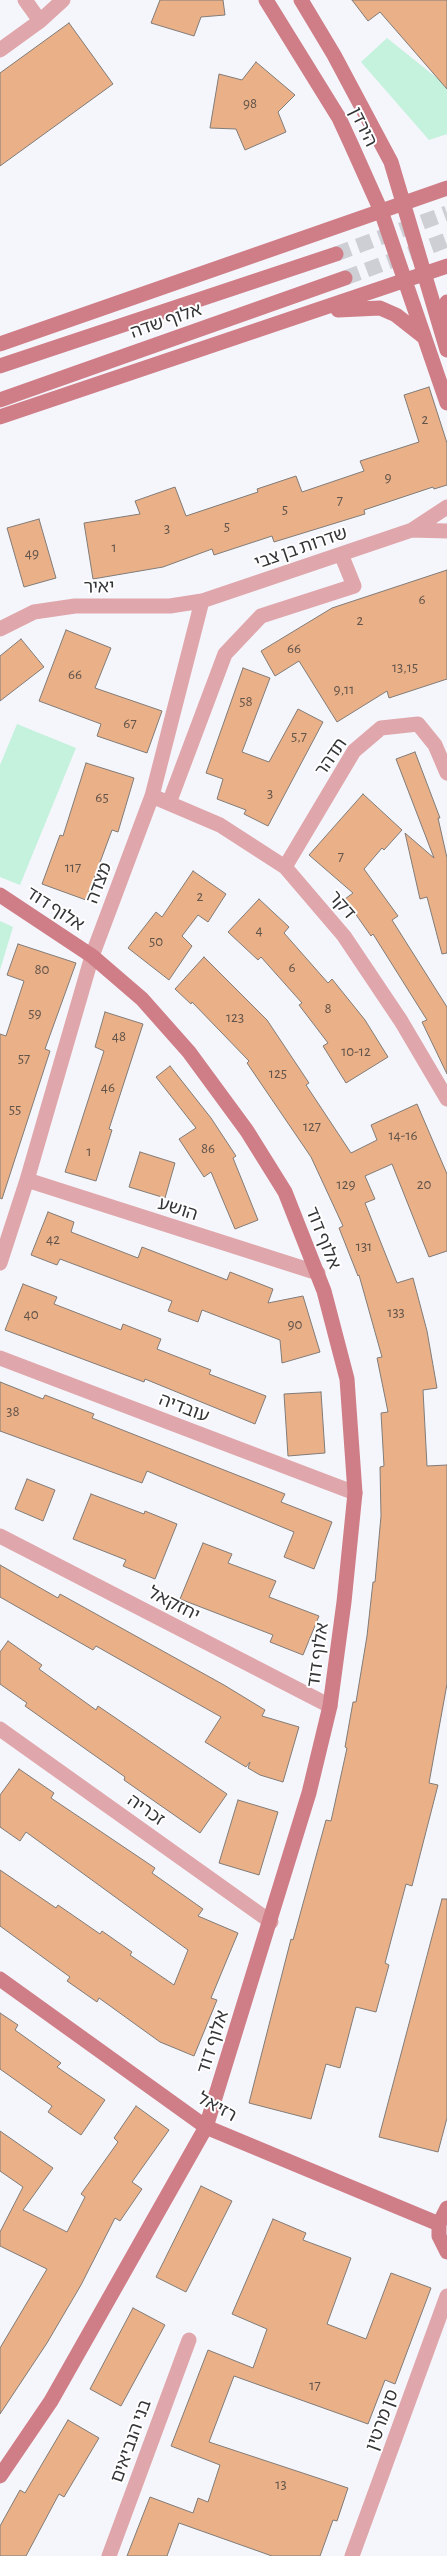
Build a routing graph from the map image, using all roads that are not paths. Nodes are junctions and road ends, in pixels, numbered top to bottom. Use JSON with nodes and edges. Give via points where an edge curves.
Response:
{"nodes":[{"id":1,"x":25,"y":0,"type":"edge"},
{"id":2,"x":63,"y":0,"type":"edge"},
{"id":3,"x":266,"y":0,"type":"edge"},
{"id":4,"x":301,"y":0,"type":"edge"},
{"id":5,"x":40,"y":21,"type":"junction"},
{"id":6,"x":0,"y":50,"type":"edge"},
{"id":7,"x":447,"y":188,"type":"edge"},
{"id":8,"x":404,"y":202,"type":"junction"},
{"id":9,"x":381,"y":211,"type":"junction"},
{"id":10,"x":336,"y":254,"type":"tunnel mouth"},
{"id":11,"x":447,"y":266,"type":"edge"},
{"id":12,"x":424,"y":274,"type":"junction"},
{"id":13,"x":345,"y":278,"type":"tunnel mouth"},
{"id":14,"x":406,"y":281,"type":"junction"},
{"id":15,"x":447,"y":302,"type":"edge"},
{"id":16,"x":317,"y":312,"type":"junction"},
{"id":17,"x":425,"y":338,"type":"junction"},
{"id":18,"x":445,"y":343,"type":"edge"},
{"id":19,"x":0,"y":344,"type":"edge"},
{"id":20,"x":0,"y":366,"type":"edge"},
{"id":21,"x":0,"y":400,"type":"edge"},
{"id":22,"x":447,"y":403,"type":"edge"},
{"id":23,"x":0,"y":417,"type":"edge"},
{"id":24,"x":447,"y":507,"type":"edge"},
{"id":25,"x":412,"y":530,"type":"junction"},
{"id":26,"x":447,"y":531,"type":"edge"},
{"id":27,"x":342,"y":554,"type":"junction"},
{"id":28,"x":202,"y":601,"type":"junction"},
{"id":29,"x":0,"y":629,"type":"edge"},
{"id":30,"x":447,"y":773,"type":"edge"},
{"id":31,"x":152,"y":796,"type":"junction"},
{"id":32,"x":169,"y":804,"type":"junction"},
{"id":33,"x":284,"y":867,"type":"junction"},
{"id":34,"x":0,"y":895,"type":"edge"},
{"id":35,"x":92,"y":956,"type":"junction"},
{"id":36,"x":446,"y":1095,"type":"edge"},
{"id":37,"x":28,"y":1180,"type":"junction"},
{"id":38,"x":0,"y":1263,"type":"edge"},
{"id":39,"x":318,"y":1273,"type":"junction"},
{"id":40,"x":0,"y":1358,"type":"edge"},
{"id":41,"x":354,"y":1493,"type":"junction"},
{"id":42,"x":0,"y":1536,"type":"edge"},
{"id":43,"x":330,"y":1706,"type":"junction"},
{"id":44,"x":0,"y":1729,"type":"edge"},
{"id":45,"x":271,"y":1922,"type":"junction"},
{"id":46,"x":0,"y":1979,"type":"edge"},
{"id":47,"x":206,"y":2126,"type":"junction"},
{"id":48,"x":447,"y":2208,"type":"edge"},
{"id":49,"x":439,"y":2224,"type":"junction"},
{"id":50,"x":447,"y":2252,"type":"edge"},
{"id":51,"x":447,"y":2296,"type":"edge"},
{"id":52,"x":189,"y":2340,"type":"dead end"},
{"id":53,"x":0,"y":2476,"type":"edge"},
{"id":54,"x":109,"y":2556,"type":"edge"},
{"id":55,"x":352,"y":2556,"type":"edge"}],
"edges":[{"from":1,"to":5,"type":"street"},
{"from":2,"to":5,"type":"street"},
{"from":3,"to":9,"type":"street","name":"הירדן","via":[[339,118]]},
{"from":4,"to":8,"type":"street","name":"הירדן","via":[[391,162]]},
{"from":5,"to":6,"type":"street"},
{"from":7,"to":8,"type":"street"},
{"from":8,"to":9,"type":"street"},
{"from":8,"to":12,"type":"street","name":"הירדן"},
{"from":9,"to":14,"type":"street","name":"הירדן"},
{"from":9,"to":19,"type":"street"},
{"from":10,"to":20,"type":"street","name":"אלוף שדה"},
{"from":11,"to":12,"type":"street"},
{"from":12,"to":14,"type":"street"},
{"from":12,"to":18,"type":"street","name":"הירדן"},
{"from":13,"to":21,"type":"street","name":"אלוף שדה"},
{"from":14,"to":16,"type":"street"},
{"from":14,"to":17,"type":"street","name":"הירדן"},
{"from":15,"to":18,"type":"street","via":[[442,320]]},
{"from":16,"to":17,"type":"street","via":[[380,308],[396,315]]},
{"from":16,"to":23,"type":"street"},
{"from":17,"to":22,"type":"street","name":"הירדן"},
{"from":24,"to":25,"type":"street","name":"שדרות בן צבי"},
{"from":25,"to":26,"type":"street","name":"שדרות בן צבי"},
{"from":25,"to":27,"type":"street","name":"שדרות בן צבי"},
{"from":27,"to":28,"type":"street","name":"שדרות בן צבי"},
{"from":27,"to":32,"type":"street","via":[[354,586],[261,616],[225,654]]},
{"from":28,"to":29,"type":"street","name":"יאיר","via":[[170,606],[75,606],[34,612]]},
{"from":28,"to":31,"type":"street","name":"מצדה"},
{"from":30,"to":33,"type":"street","name":"תדהר","via":[[435,745],[418,724],[381,728],[354,751]]},
{"from":31,"to":32,"type":"street","name":"דקר"},
{"from":31,"to":35,"type":"street","name":"מצדה"},
{"from":32,"to":33,"type":"street","name":"דקר","via":[[220,825]]},
{"from":33,"to":36,"type":"street","name":"דקר","via":[[344,936]]},
{"from":34,"to":35,"type":"street","name":"אלוף דוד"},
{"from":35,"to":37,"type":"street","name":"מצדה"},
{"from":35,"to":39,"type":"street","name":"אלוף דוד","via":[[142,999],[177,1038],[247,1131],[285,1192]]},
{"from":37,"to":38,"type":"street","name":"מצדה"},
{"from":37,"to":39,"type":"street","name":"הושע"},
{"from":39,"to":41,"type":"street","name":"אלוף דוד","via":[[347,1379]]},
{"from":40,"to":41,"type":"street","name":"עובדיה"},
{"from":41,"to":43,"type":"street","name":"אלוף דוד"},
{"from":42,"to":43,"type":"street","name":"יחזקאל"},
{"from":43,"to":45,"type":"street","name":"אלוף דוד","via":[[309,1794]]},
{"from":44,"to":45,"type":"street","name":"זכריה"},
{"from":45,"to":47,"type":"street","name":"אלוף דוד"},
{"from":46,"to":47,"type":"street","name":"רזיאל"},
{"from":47,"to":49,"type":"street","name":"רזיאל"},
{"from":47,"to":53,"type":"street","name":"אלוף דוד","via":[[51,2401]]},
{"from":48,"to":49,"type":"street"},
{"from":49,"to":50,"type":"street"},
{"from":51,"to":55,"type":"street","name":"סן מרטין"},
{"from":52,"to":54,"type":"street","name":"בני הנביאים"}]}
